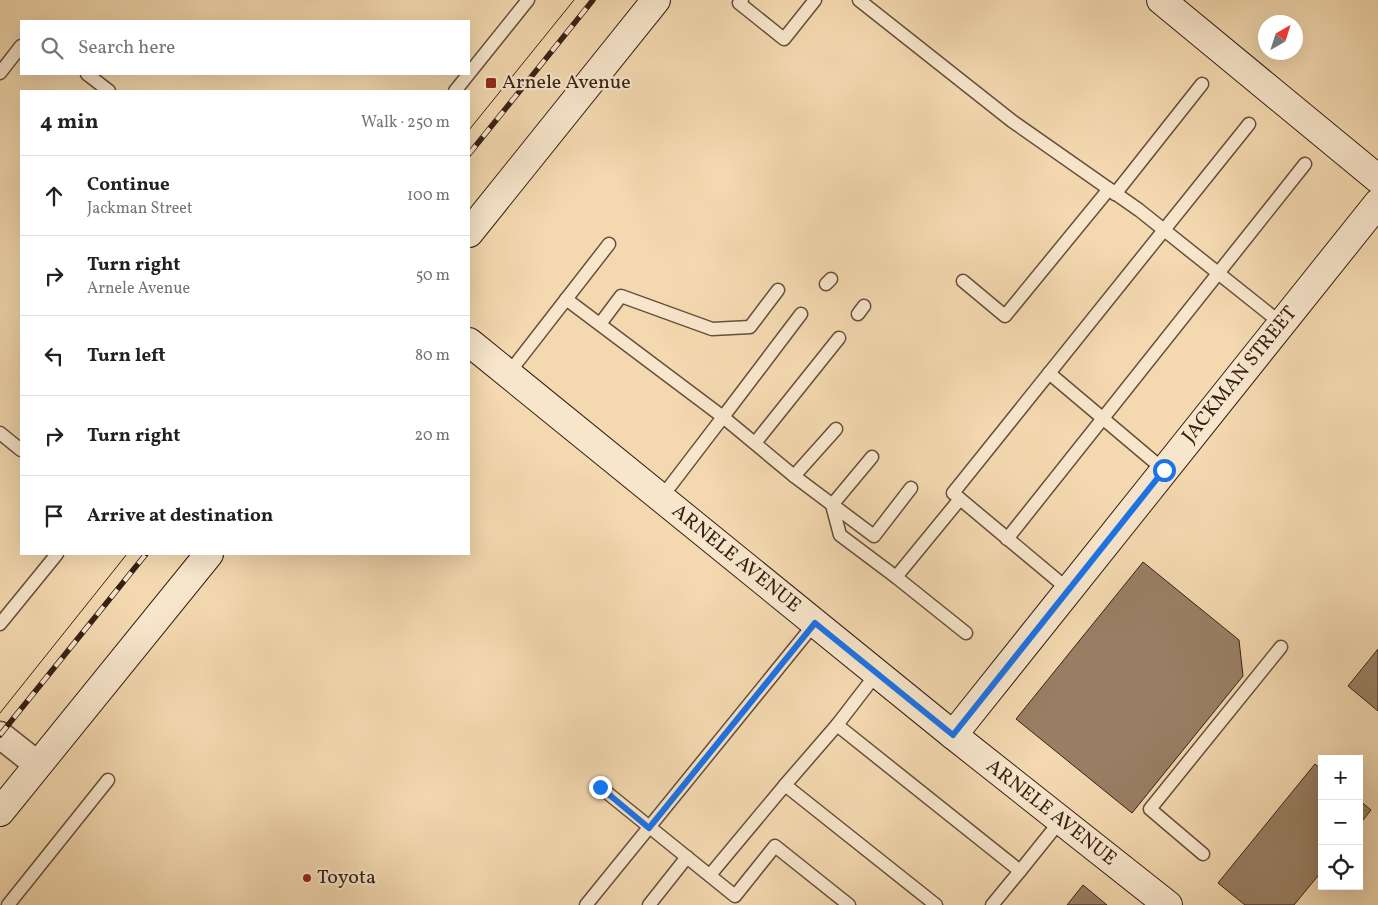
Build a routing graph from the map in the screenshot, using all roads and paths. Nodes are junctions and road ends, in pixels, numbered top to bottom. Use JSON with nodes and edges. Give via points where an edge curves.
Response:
{"nodes":[{"id":1,"x":528,"y":0,"type":"edge"},
{"id":2,"x":656,"y":0,"type":"edge"},
{"id":3,"x":742,"y":0,"type":"edge"},
{"id":4,"x":815,"y":0,"type":"edge"},
{"id":5,"x":859,"y":0,"type":"edge"},
{"id":6,"x":1161,"y":0,"type":"edge"},
{"id":7,"x":20,"y":47,"type":"edge"},
{"id":8,"x":0,"y":73,"type":"edge"},
{"id":9,"x":470,"y":73,"type":"edge"},
{"id":10,"x":88,"y":75,"type":"edge"},
{"id":11,"x":469,"y":75,"type":"edge"},
{"id":12,"x":1202,"y":84,"type":"dead end"},
{"id":13,"x":108,"y":90,"type":"edge"},
{"id":14,"x":457,"y":90,"type":"edge"},
{"id":15,"x":1249,"y":124,"type":"dead end"},
{"id":16,"x":1305,"y":164,"type":"dead end"},
{"id":17,"x":1378,"y":179,"type":"edge"},
{"id":18,"x":1112,"y":191,"type":"junction"},
{"id":19,"x":1378,"y":203,"type":"edge"},
{"id":20,"x":1164,"y":230,"type":"junction"},
{"id":21,"x":470,"y":232,"type":"edge"},
{"id":22,"x":609,"y":244,"type":"dead end"},
{"id":23,"x":1219,"y":274,"type":"junction"},
{"id":24,"x":963,"y":281,"type":"dead end"},
{"id":25,"x":778,"y":290,"type":"dead end"},
{"id":26,"x":566,"y":299,"type":"junction"},
{"id":27,"x":801,"y":314,"type":"dead end"},
{"id":28,"x":600,"y":324,"type":"junction"},
{"id":29,"x":1282,"y":324,"type":"junction"},
{"id":30,"x":839,"y":338,"type":"dead end"},
{"id":31,"x":470,"y":343,"type":"edge"},
{"id":32,"x":1049,"y":373,"type":"junction"},
{"id":33,"x":508,"y":374,"type":"junction"},
{"id":34,"x":723,"y":417,"type":"junction"},
{"id":35,"x":1104,"y":418,"type":"junction"},
{"id":36,"x":836,"y":429,"type":"dead end"},
{"id":37,"x":0,"y":433,"type":"edge"},
{"id":38,"x":755,"y":443,"type":"junction"},
{"id":39,"x":20,"y":449,"type":"edge"},
{"id":40,"x":872,"y":457,"type":"dead end"},
{"id":41,"x":1164,"y":470,"type":"junction"},
{"id":42,"x":794,"y":476,"type":"junction"},
{"id":43,"x":911,"y":488,"type":"dead end"},
{"id":44,"x":661,"y":498,"type":"junction"},
{"id":45,"x":960,"y":499,"type":"junction"},
{"id":46,"x":832,"y":505,"type":"junction"},
{"id":47,"x":1007,"y":539,"type":"junction"},
{"id":48,"x":56,"y":555,"type":"edge"},
{"id":49,"x":208,"y":555,"type":"edge"},
{"id":50,"x":896,"y":577,"type":"junction"},
{"id":51,"x":1069,"y":590,"type":"junction"},
{"id":52,"x":815,"y":623,"type":"junction"},
{"id":53,"x":0,"y":624,"type":"edge"},
{"id":54,"x":966,"y":633,"type":"dead end"},
{"id":55,"x":1281,"y":647,"type":"dead end"},
{"id":56,"x":877,"y":673,"type":"junction"},
{"id":57,"x":837,"y":725,"type":"junction"},
{"id":58,"x":0,"y":735,"type":"edge"},
{"id":59,"x":953,"y":735,"type":"junction"},
{"id":60,"x":38,"y":765,"type":"junction"},
{"id":61,"x":108,"y":780,"type":"dead end"},
{"id":62,"x":785,"y":784,"type":"junction"},
{"id":63,"x":600,"y":787,"type":"dead end"},
{"id":64,"x":0,"y":812,"type":"edge"},
{"id":65,"x":1061,"y":820,"type":"junction"},
{"id":66,"x":649,"y":828,"type":"junction"},
{"id":67,"x":1203,"y":854,"type":"dead end"},
{"id":68,"x":687,"y":857,"type":"junction"},
{"id":69,"x":1020,"y":871,"type":"junction"},
{"id":70,"x":710,"y":875,"type":"junction"},
{"id":71,"x":8,"y":905,"type":"edge"},
{"id":72,"x":586,"y":905,"type":"edge"},
{"id":73,"x":649,"y":905,"type":"edge"},
{"id":74,"x":849,"y":905,"type":"edge"},
{"id":75,"x":936,"y":905,"type":"edge"},
{"id":76,"x":992,"y":905,"type":"edge"},
{"id":77,"x":1168,"y":905,"type":"edge"}],
"edges":[{"from":1,"to":9,"type":"lane"},
{"from":2,"to":21,"type":"street"},
{"from":3,"to":4,"type":"lane","via":[[739,3],[784,39]]},
{"from":5,"to":18,"type":"lane","via":[[1012,121]]},
{"from":6,"to":17,"type":"street"},
{"from":7,"to":8,"type":"lane"},
{"from":10,"to":13,"type":"lane"},
{"from":11,"to":14,"type":"lane"},
{"from":12,"to":18,"type":"lane"},
{"from":15,"to":20,"type":"lane"},
{"from":16,"to":23,"type":"lane"},
{"from":18,"to":20,"type":"lane"},
{"from":18,"to":24,"type":"lane","via":[[1005,316]]},
{"from":19,"to":29,"type":"street","name":"JACKMAN STREET"},
{"from":20,"to":23,"type":"lane"},
{"from":20,"to":32,"type":"lane"},
{"from":22,"to":26,"type":"lane"},
{"from":23,"to":29,"type":"lane"},
{"from":23,"to":35,"type":"lane"},
{"from":25,"to":28,"type":"lane","via":[[750,326],[712,330],[621,296]]},
{"from":26,"to":28,"type":"lane"},
{"from":26,"to":33,"type":"lane"},
{"from":27,"to":34,"type":"lane"},
{"from":28,"to":34,"type":"lane"},
{"from":29,"to":41,"type":"street","name":"JACKMAN STREET"},
{"from":30,"to":38,"type":"lane"},
{"from":31,"to":33,"type":"street","name":"ARNELE AVENUE"},
{"from":32,"to":35,"type":"lane"},
{"from":32,"to":45,"type":"lane","via":[[953,493]]},
{"from":33,"to":44,"type":"street","name":"ARNELE AVENUE"},
{"from":34,"to":38,"type":"lane"},
{"from":34,"to":44,"type":"lane"},
{"from":35,"to":41,"type":"lane"},
{"from":35,"to":47,"type":"lane"},
{"from":36,"to":42,"type":"lane"},
{"from":37,"to":39,"type":"lane"},
{"from":38,"to":42,"type":"lane"},
{"from":40,"to":46,"type":"lane"},
{"from":41,"to":51,"type":"street","name":"JACKMAN STREET"},
{"from":42,"to":46,"type":"lane"},
{"from":43,"to":46,"type":"lane","via":[[874,536]]},
{"from":44,"to":52,"type":"street","name":"ARNELE AVENUE"},
{"from":45,"to":47,"type":"lane"},
{"from":45,"to":50,"type":"lane"},
{"from":46,"to":50,"type":"lane","via":[[840,535]]},
{"from":47,"to":51,"type":"lane"},
{"from":48,"to":53,"type":"lane"},
{"from":49,"to":60,"type":"street"},
{"from":50,"to":54,"type":"lane"},
{"from":51,"to":59,"type":"street","name":"JACKMAN STREET"},
{"from":52,"to":56,"type":"street","name":"ARNELE AVENUE"},
{"from":52,"to":66,"type":"lane"},
{"from":55,"to":67,"type":"lane","via":[[1150,809]]},
{"from":56,"to":57,"type":"lane"},
{"from":56,"to":59,"type":"street","name":"ARNELE AVENUE"},
{"from":57,"to":62,"type":"lane"},
{"from":57,"to":69,"type":"lane"},
{"from":58,"to":60,"type":"street"},
{"from":59,"to":65,"type":"street","name":"ARNELE AVENUE"},
{"from":60,"to":64,"type":"street"},
{"from":61,"to":71,"type":"lane"},
{"from":62,"to":70,"type":"lane"},
{"from":62,"to":75,"type":"lane"},
{"from":63,"to":66,"type":"lane"},
{"from":65,"to":69,"type":"lane"},
{"from":65,"to":77,"type":"street","name":"ARNELE AVENUE"},
{"from":66,"to":68,"type":"lane"},
{"from":66,"to":72,"type":"lane"},
{"from":68,"to":70,"type":"lane"},
{"from":68,"to":73,"type":"lane"},
{"from":69,"to":76,"type":"lane"},
{"from":70,"to":74,"type":"lane","via":[[735,896],[775,846]]}]}
